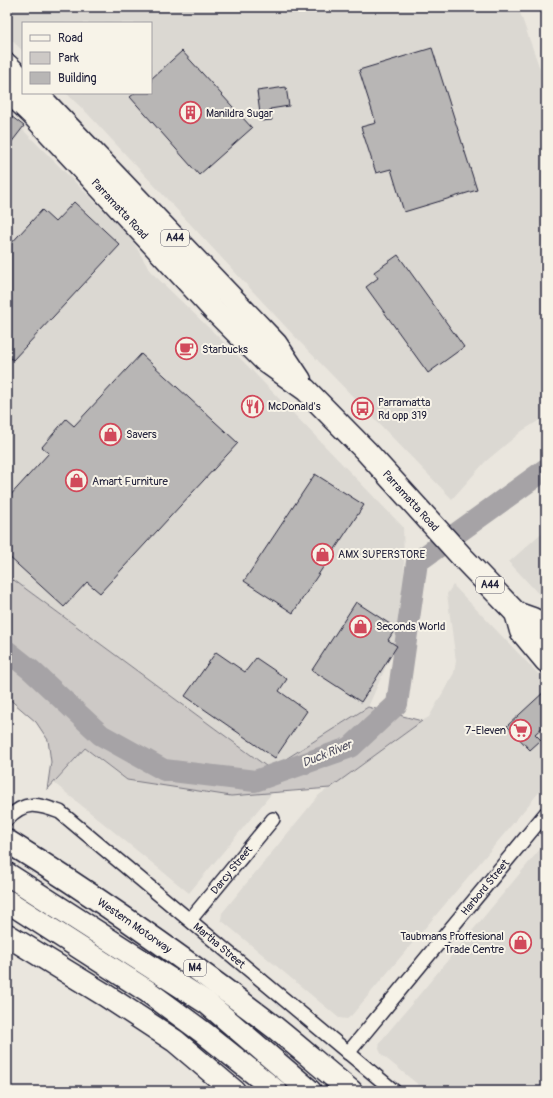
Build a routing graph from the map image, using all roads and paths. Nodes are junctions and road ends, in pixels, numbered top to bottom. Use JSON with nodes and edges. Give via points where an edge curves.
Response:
{"nodes":[{"id":1,"x":7,"y":65,"type":"edge"},
{"id":2,"x":22,"y":79,"type":"edge"},
{"id":3,"x":7,"y":90,"type":"edge"},
{"id":4,"x":37,"y":94,"type":"edge"},
{"id":5,"x":306,"y":390,"type":"junction"},
{"id":6,"x":516,"y":613,"type":"junction"},
{"id":7,"x":546,"y":633,"type":"edge"},
{"id":8,"x":546,"y":661,"type":"edge"},
{"id":9,"x":546,"y":813,"type":"edge"},
{"id":10,"x":7,"y":819,"type":"edge"},
{"id":11,"x":272,"y":819,"type":"dead end"},
{"id":12,"x":7,"y":841,"type":"edge"},
{"id":13,"x":10,"y":876,"type":"edge"},
{"id":14,"x":7,"y":901,"type":"edge"},
{"id":15,"x":190,"y":920,"type":"junction"},
{"id":16,"x":7,"y":935,"type":"edge"},
{"id":17,"x":207,"y":1003,"type":"junction"},
{"id":18,"x":348,"y":1053,"type":"junction"},
{"id":19,"x":234,"y":1091,"type":"edge"},
{"id":20,"x":276,"y":1091,"type":"edge"},
{"id":21,"x":310,"y":1091,"type":"edge"},
{"id":22,"x":324,"y":1091,"type":"edge"},
{"id":23,"x":351,"y":1091,"type":"edge"},
{"id":24,"x":394,"y":1091,"type":"edge"}],
"edges":[{"from":1,"to":2,"type":"highway"},
{"from":3,"to":5,"type":"highway","name":"Parramatta Road","number":"A44","via":[[214,310],[264,360]]},
{"from":4,"to":5,"type":"highway","name":"Parramatta Road","number":"A44","via":[[276,344]]},
{"from":5,"to":6,"type":"highway","name":"Parramatta Road","number":"A44"},
{"from":6,"to":7,"type":"highway","name":"Parramatta Road","number":"A44","via":[[533,619]]},
{"from":6,"to":8,"type":"highway","name":"Parramatta Road","number":"A44","via":[[521,631]]},
{"from":9,"to":18,"type":"street","name":"Harbord Street"},
{"from":10,"to":15,"type":"street","name":"Martha Street","via":[[20,808],[31,805],[60,812]]},
{"from":11,"to":15,"type":"street","name":"Darcy Street"},
{"from":12,"to":23,"type":"highway","name":"Western Motorway","number":"M4","via":[[95,898],[208,978]]},
{"from":13,"to":17,"type":"highway","number":"M4"},
{"from":14,"to":20,"type":"highway","via":[[147,991],[204,1032]]},
{"from":15,"to":18,"type":"street","name":"Martha Street"},
{"from":16,"to":19,"type":"highway","via":[[174,1041]]},
{"from":17,"to":21,"type":"highway","number":"M4"},
{"from":17,"to":22,"type":"highway","via":[[292,1064]]},
{"from":18,"to":24,"type":"street","name":"Martha Street"}]}
